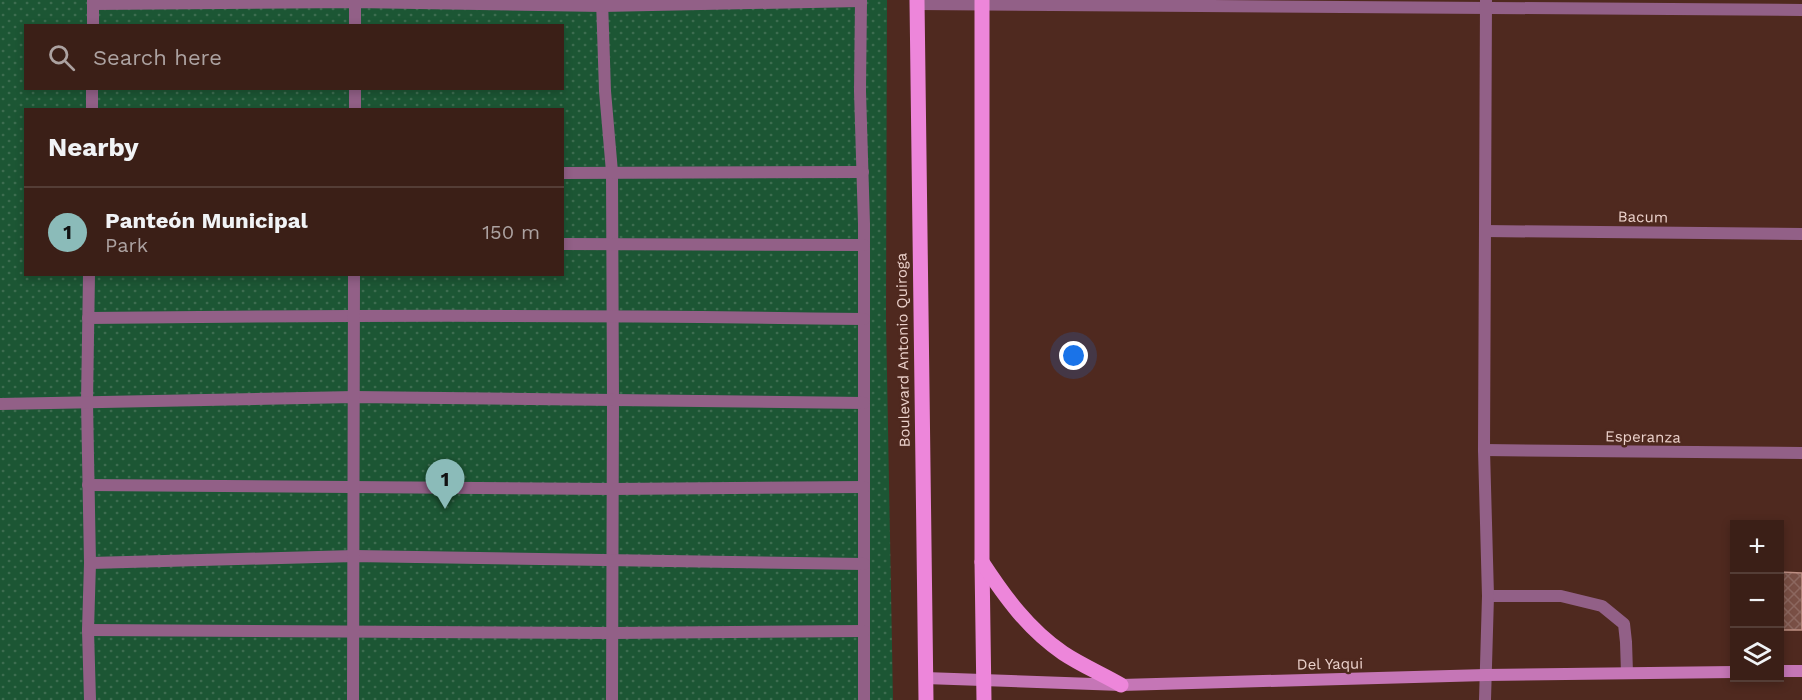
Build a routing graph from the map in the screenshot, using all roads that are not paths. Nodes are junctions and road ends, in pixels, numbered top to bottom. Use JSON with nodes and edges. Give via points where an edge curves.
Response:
{"nodes":[{"id":1,"x":355,"y":1,"type":"edge"},
{"id":2,"x":861,"y":1,"type":"edge"},
{"id":3,"x":93,"y":2,"type":"edge"},
{"id":4,"x":917,"y":2,"type":"edge"},
{"id":5,"x":982,"y":2,"type":"edge"},
{"id":6,"x":602,"y":3,"type":"edge"},
{"id":7,"x":1486,"y":4,"type":"edge"},
{"id":8,"x":1802,"y":10,"type":"edge"},
{"id":9,"x":93,"y":24,"type":"edge"},
{"id":10,"x":355,"y":24,"type":"edge"},
{"id":11,"x":92,"y":90,"type":"edge"},
{"id":12,"x":355,"y":90,"type":"edge"},
{"id":13,"x":92,"y":108,"type":"edge"},
{"id":14,"x":355,"y":108,"type":"edge"},
{"id":15,"x":564,"y":172,"type":"edge"},
{"id":16,"x":612,"y":172,"type":"junction"},
{"id":17,"x":863,"y":172,"type":"junction"},
{"id":18,"x":1485,"y":231,"type":"junction"},
{"id":19,"x":1802,"y":234,"type":"edge"},
{"id":20,"x":564,"y":244,"type":"edge"},
{"id":21,"x":612,"y":244,"type":"junction"},
{"id":22,"x":864,"y":245,"type":"junction"},
{"id":23,"x":89,"y":276,"type":"edge"},
{"id":24,"x":354,"y":276,"type":"edge"},
{"id":25,"x":354,"y":315,"type":"junction"},
{"id":26,"x":612,"y":315,"type":"junction"},
{"id":27,"x":88,"y":318,"type":"junction"},
{"id":28,"x":864,"y":319,"type":"junction"},
{"id":29,"x":354,"y":397,"type":"junction"},
{"id":30,"x":613,"y":400,"type":"junction"},
{"id":31,"x":87,"y":402,"type":"junction"},
{"id":32,"x":0,"y":404,"type":"edge"},
{"id":33,"x":864,"y":404,"type":"junction"},
{"id":34,"x":1484,"y":450,"type":"junction"},
{"id":35,"x":1802,"y":453,"type":"edge"},
{"id":36,"x":88,"y":485,"type":"junction"},
{"id":37,"x":864,"y":487,"type":"junction"},
{"id":38,"x":354,"y":488,"type":"junction"},
{"id":39,"x":612,"y":489,"type":"junction"},
{"id":40,"x":354,"y":556,"type":"junction"},
{"id":41,"x":612,"y":560,"type":"junction"},
{"id":42,"x":982,"y":562,"type":"junction"},
{"id":43,"x":90,"y":563,"type":"junction"},
{"id":44,"x":864,"y":564,"type":"junction"},
{"id":45,"x":1488,"y":596,"type":"junction"},
{"id":46,"x":88,"y":630,"type":"junction"},
{"id":47,"x":353,"y":631,"type":"junction"},
{"id":48,"x":864,"y":631,"type":"junction"},
{"id":49,"x":612,"y":633,"type":"junction"},
{"id":50,"x":1784,"y":671,"type":"edge"},
{"id":51,"x":1802,"y":671,"type":"edge"},
{"id":52,"x":1730,"y":672,"type":"edge"},
{"id":53,"x":1627,"y":673,"type":"junction"},
{"id":54,"x":1486,"y":675,"type":"junction"},
{"id":55,"x":926,"y":678,"type":"junction"},
{"id":56,"x":984,"y":681,"type":"junction"},
{"id":57,"x":1121,"y":685,"type":"junction"},
{"id":58,"x":90,"y":700,"type":"edge"},
{"id":59,"x":353,"y":700,"type":"edge"},
{"id":60,"x":612,"y":700,"type":"edge"},
{"id":61,"x":864,"y":700,"type":"edge"},
{"id":62,"x":926,"y":700,"type":"edge"},
{"id":63,"x":984,"y":700,"type":"edge"},
{"id":64,"x":1485,"y":700,"type":"edge"}],
"edges":[{"from":1,"to":3,"type":"street"},
{"from":1,"to":6,"type":"street"},
{"from":1,"to":10,"type":"street"},
{"from":2,"to":6,"type":"street"},
{"from":2,"to":17,"type":"street"},
{"from":3,"to":9,"type":"street"},
{"from":4,"to":5,"type":"street"},
{"from":4,"to":55,"type":"main road","name":"Boulevard Antonio Quiroga"},
{"from":5,"to":7,"type":"street"},
{"from":5,"to":42,"type":"main road"},
{"from":6,"to":16,"type":"street"},
{"from":7,"to":8,"type":"street"},
{"from":7,"to":18,"type":"street"},
{"from":11,"to":13,"type":"street"},
{"from":12,"to":14,"type":"street"},
{"from":15,"to":16,"type":"street"},
{"from":16,"to":17,"type":"street"},
{"from":16,"to":21,"type":"street"},
{"from":17,"to":22,"type":"street"},
{"from":18,"to":19,"type":"street","name":"Bacum"},
{"from":18,"to":34,"type":"street"},
{"from":20,"to":21,"type":"street"},
{"from":21,"to":22,"type":"street"},
{"from":21,"to":26,"type":"street"},
{"from":22,"to":28,"type":"street"},
{"from":23,"to":27,"type":"street"},
{"from":24,"to":25,"type":"street"},
{"from":25,"to":26,"type":"street"},
{"from":25,"to":27,"type":"street"},
{"from":25,"to":29,"type":"street"},
{"from":26,"to":28,"type":"street"},
{"from":26,"to":30,"type":"street"},
{"from":27,"to":31,"type":"street"},
{"from":28,"to":33,"type":"street"},
{"from":29,"to":30,"type":"street"},
{"from":29,"to":31,"type":"street"},
{"from":29,"to":38,"type":"street"},
{"from":30,"to":33,"type":"street"},
{"from":30,"to":39,"type":"street"},
{"from":31,"to":32,"type":"street"},
{"from":31,"to":36,"type":"street"},
{"from":33,"to":37,"type":"street"},
{"from":34,"to":35,"type":"street","name":"Esperanza"},
{"from":34,"to":45,"type":"street"},
{"from":36,"to":38,"type":"street"},
{"from":36,"to":43,"type":"street"},
{"from":37,"to":39,"type":"street"},
{"from":37,"to":44,"type":"street"},
{"from":38,"to":39,"type":"street"},
{"from":38,"to":40,"type":"street"},
{"from":39,"to":41,"type":"street"},
{"from":40,"to":41,"type":"street"},
{"from":40,"to":43,"type":"street"},
{"from":40,"to":47,"type":"street"},
{"from":41,"to":44,"type":"street"},
{"from":41,"to":49,"type":"street"},
{"from":42,"to":56,"type":"main road"},
{"from":42,"to":57,"type":"main road","via":[[1007,600],[1034,629],[1063,653]]},
{"from":43,"to":46,"type":"street"},
{"from":44,"to":48,"type":"street"},
{"from":45,"to":53,"type":"street","via":[[1561,596],[1602,606],[1624,624]]},
{"from":45,"to":54,"type":"street"},
{"from":46,"to":47,"type":"street"},
{"from":46,"to":58,"type":"street"},
{"from":47,"to":49,"type":"street"},
{"from":47,"to":59,"type":"street"},
{"from":48,"to":49,"type":"street"},
{"from":48,"to":61,"type":"street"},
{"from":49,"to":60,"type":"street"},
{"from":50,"to":51,"type":"main road"},
{"from":52,"to":53,"type":"main road","name":"Del Yaqui"},
{"from":53,"to":54,"type":"main road","name":"Del Yaqui"},
{"from":54,"to":57,"type":"main road","name":"Del Yaqui"},
{"from":54,"to":64,"type":"street"},
{"from":55,"to":56,"type":"main road","name":"Del Yaqui"},
{"from":55,"to":62,"type":"main road","name":"Boulevard Antonio Quiroga"},
{"from":56,"to":57,"type":"main road","name":"Del Yaqui"},
{"from":56,"to":63,"type":"main road"}]}
